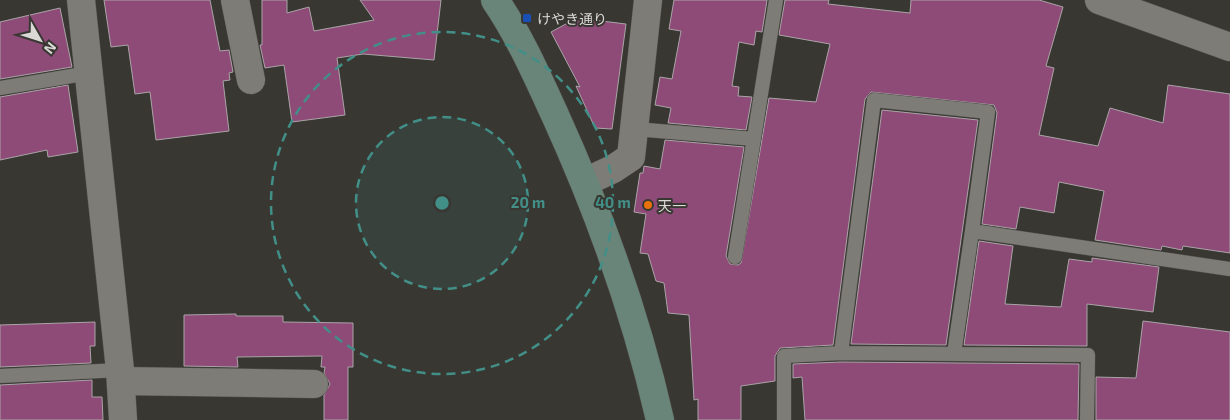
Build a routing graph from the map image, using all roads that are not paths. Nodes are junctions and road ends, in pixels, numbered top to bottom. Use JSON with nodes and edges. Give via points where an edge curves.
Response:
{"nodes":[{"id":1,"x":81,"y":0,"type":"edge"},
{"id":2,"x":235,"y":0,"type":"edge"},
{"id":3,"x":496,"y":0,"type":"edge"},
{"id":4,"x":648,"y":0,"type":"edge"},
{"id":5,"x":776,"y":0,"type":"edge"},
{"id":6,"x":1100,"y":0,"type":"edge"},
{"id":7,"x":1230,"y":47,"type":"edge"},
{"id":8,"x":89,"y":73,"type":"junction"},
{"id":9,"x":250,"y":80,"type":"dead end"},
{"id":10,"x":0,"y":88,"type":"edge"},
{"id":11,"x":635,"y":129,"type":"junction"},
{"id":12,"x":754,"y":139,"type":"junction"},
{"id":13,"x":585,"y":182,"type":"junction"},
{"id":14,"x":972,"y":231,"type":"junction"},
{"id":15,"x":735,"y":257,"type":"dead end"},
{"id":16,"x":1230,"y":269,"type":"edge"},
{"id":17,"x":841,"y":353,"type":"junction"},
{"id":18,"x":954,"y":354,"type":"junction"},
{"id":19,"x":0,"y":376,"type":"edge"},
{"id":20,"x":120,"y":376,"type":"junction"},
{"id":21,"x":314,"y":384,"type":"dead end"},
{"id":22,"x":122,"y":420,"type":"edge"},
{"id":23,"x":660,"y":420,"type":"edge"},
{"id":24,"x":784,"y":420,"type":"edge"},
{"id":25,"x":1087,"y":420,"type":"edge"}],
"edges":[{"from":1,"to":8,"type":"street"},
{"from":2,"to":9,"type":"street"},
{"from":3,"to":13,"type":"street","via":[[544,91]]},
{"from":4,"to":11,"type":"street"},
{"from":5,"to":12,"type":"lane"},
{"from":6,"to":7,"type":"street"},
{"from":8,"to":10,"type":"lane"},
{"from":8,"to":20,"type":"street"},
{"from":11,"to":12,"type":"lane"},
{"from":11,"to":13,"type":"street","via":[[631,157]]},
{"from":12,"to":15,"type":"lane"},
{"from":13,"to":23,"type":"street","via":[[618,268],[648,365]]},
{"from":14,"to":16,"type":"lane"},
{"from":14,"to":17,"type":"lane","via":[[988,112],[874,100]]},
{"from":14,"to":18,"type":"lane"},
{"from":17,"to":18,"type":"lane"},
{"from":17,"to":24,"type":"lane","via":[[784,356]]},
{"from":18,"to":25,"type":"lane","via":[[1088,354]]},
{"from":19,"to":20,"type":"lane"},
{"from":20,"to":21,"type":"street"},
{"from":20,"to":22,"type":"street"}]}
